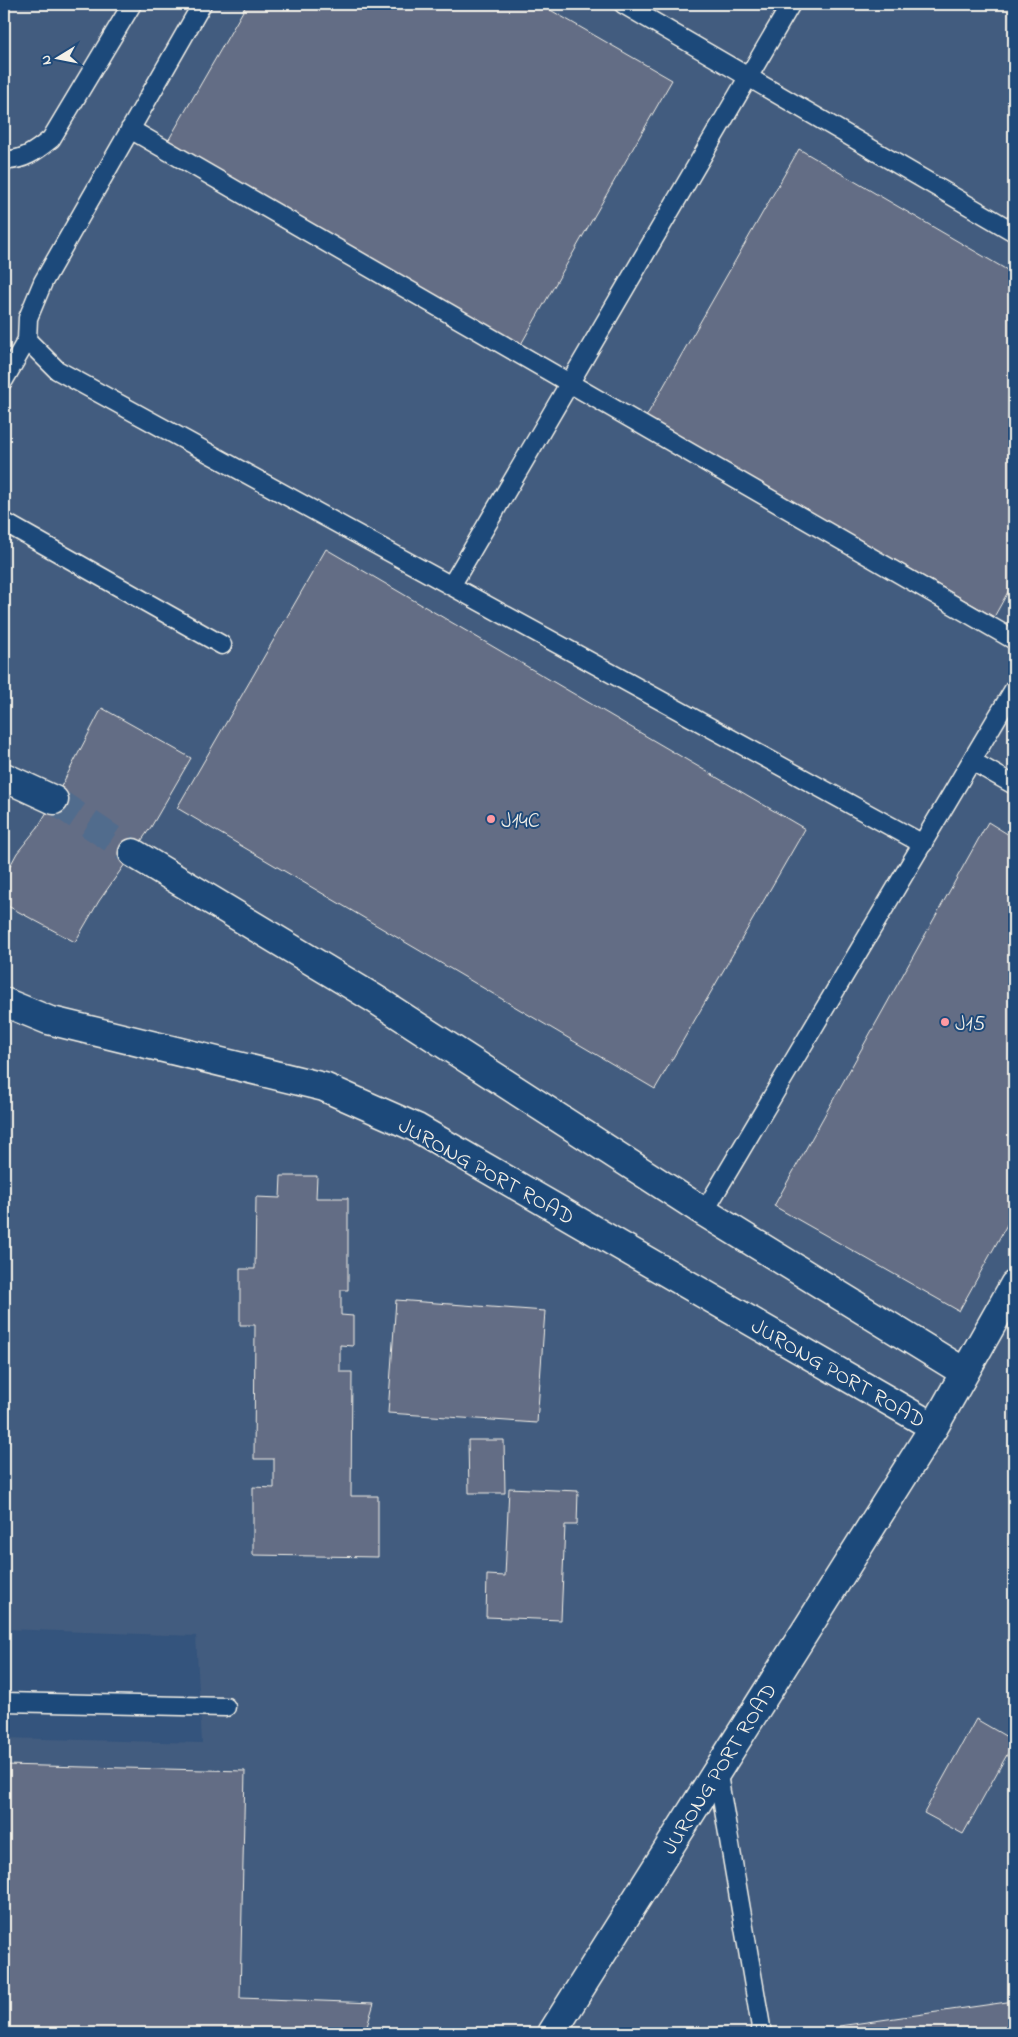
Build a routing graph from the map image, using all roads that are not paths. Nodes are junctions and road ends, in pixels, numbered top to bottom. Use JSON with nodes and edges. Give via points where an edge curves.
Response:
{"nodes":[{"id":1,"x":132,"y":4,"type":"edge"},
{"id":2,"x":202,"y":4,"type":"edge"},
{"id":3,"x":623,"y":4,"type":"edge"},
{"id":4,"x":791,"y":4,"type":"edge"},
{"id":5,"x":748,"y":76,"type":"junction"},
{"id":6,"x":130,"y":129,"type":"junction"},
{"id":7,"x":4,"y":160,"type":"edge"},
{"id":8,"x":1014,"y":232,"type":"edge"},
{"id":9,"x":27,"y":340,"type":"junction"},
{"id":10,"x":4,"y":380,"type":"edge"},
{"id":11,"x":570,"y":383,"type":"junction"},
{"id":12,"x":4,"y":522,"type":"edge"},
{"id":13,"x":451,"y":586,"type":"junction"},
{"id":14,"x":1014,"y":640,"type":"edge"},
{"id":15,"x":222,"y":645,"type":"dead end"},
{"id":16,"x":1014,"y":689,"type":"edge"},
{"id":17,"x":972,"y":761,"type":"junction"},
{"id":18,"x":4,"y":777,"type":"edge"},
{"id":19,"x":1014,"y":785,"type":"edge"},
{"id":20,"x":54,"y":800,"type":"tunnel mouth"},
{"id":21,"x":922,"y":844,"type":"junction"},
{"id":22,"x":133,"y":853,"type":"tunnel mouth"},
{"id":23,"x":4,"y":1002,"type":"edge"},
{"id":24,"x":704,"y":1212,"type":"junction"},
{"id":25,"x":1014,"y":1285,"type":"edge"},
{"id":26,"x":964,"y":1372,"type":"junction"},
{"id":27,"x":934,"y":1428,"type":"junction"},
{"id":28,"x":4,"y":1702,"type":"edge"},
{"id":29,"x":226,"y":1707,"type":"dead end"},
{"id":30,"x":717,"y":1769,"type":"junction"},
{"id":31,"x":552,"y":2033,"type":"edge"},
{"id":32,"x":762,"y":2033,"type":"edge"}],
"edges":[{"from":1,"to":7,"type":"lane","via":[[51,139],[33,154]]},
{"from":2,"to":6,"type":"lane"},
{"from":3,"to":5,"type":"lane"},
{"from":4,"to":5,"type":"lane"},
{"from":5,"to":8,"type":"lane"},
{"from":5,"to":11,"type":"lane"},
{"from":6,"to":9,"type":"lane","via":[[43,282],[28,318]]},
{"from":6,"to":11,"type":"lane"},
{"from":9,"to":10,"type":"lane"},
{"from":9,"to":13,"type":"lane","via":[[57,370]]},
{"from":11,"to":13,"type":"lane"},
{"from":11,"to":14,"type":"lane"},
{"from":12,"to":15,"type":"lane"},
{"from":13,"to":21,"type":"lane"},
{"from":16,"to":17,"type":"lane"},
{"from":17,"to":19,"type":"lane"},
{"from":17,"to":21,"type":"lane"},
{"from":18,"to":20,"type":"street"},
{"from":21,"to":24,"type":"lane"},
{"from":22,"to":24,"type":"street","via":[[375,999]]},
{"from":23,"to":27,"type":"street","name":"JURONG PORT ROAD","via":[[48,1020],[324,1087],[417,1128]]},
{"from":24,"to":26,"type":"street"},
{"from":25,"to":26,"type":"street","name":"JURONG PORT ROAD"},
{"from":26,"to":27,"type":"street","name":"JURONG PORT ROAD"},
{"from":27,"to":30,"type":"street","name":"JURONG PORT ROAD"},
{"from":28,"to":29,"type":"lane"},
{"from":30,"to":31,"type":"street","name":"JURONG PORT ROAD"},
{"from":30,"to":32,"type":"lane"}]}
